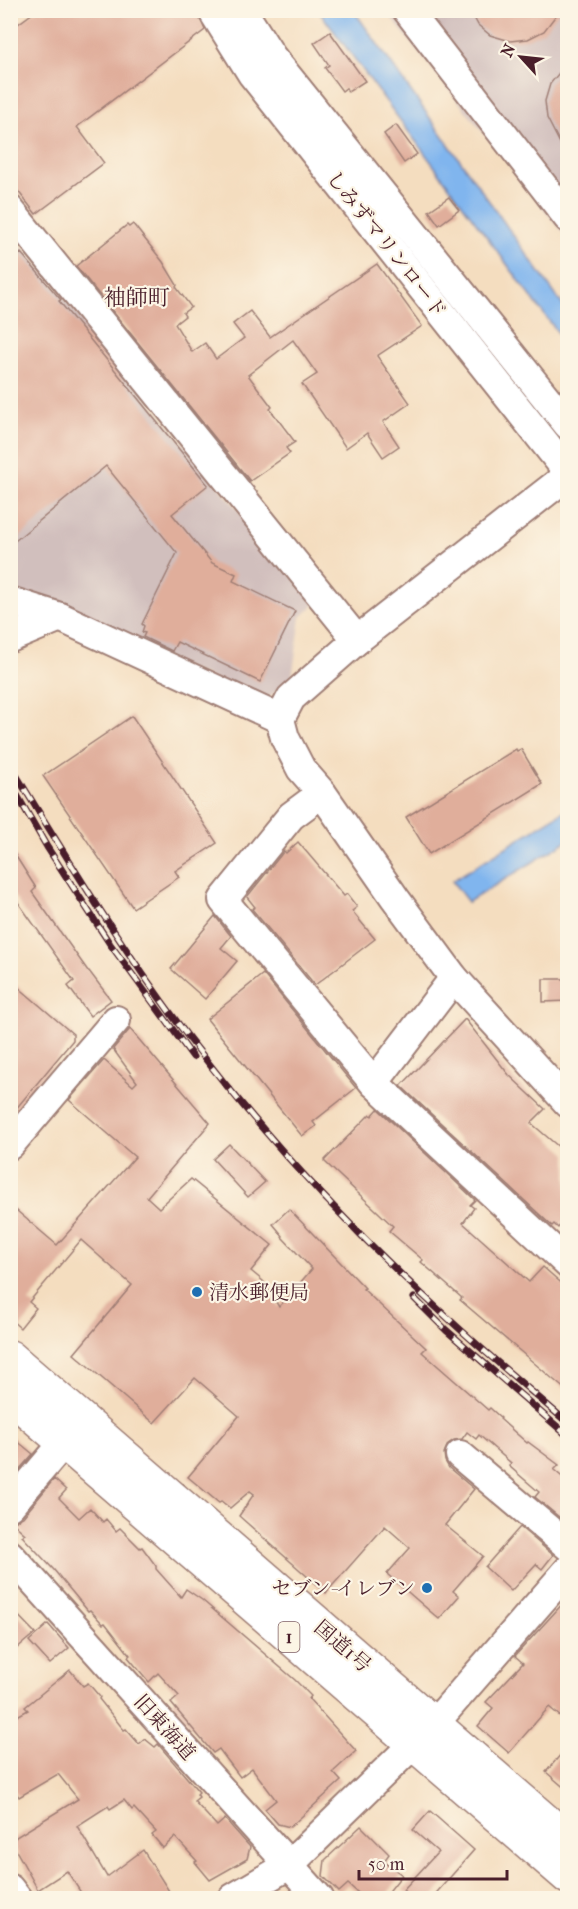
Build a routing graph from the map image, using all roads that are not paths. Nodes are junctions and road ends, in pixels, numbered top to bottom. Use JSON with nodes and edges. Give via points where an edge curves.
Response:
{"nodes":[{"id":1,"x":212,"y":10,"type":"edge"},
{"id":2,"x":242,"y":10,"type":"edge"},
{"id":3,"x":407,"y":10,"type":"edge"},
{"id":4,"x":10,"y":210,"type":"edge"},
{"id":5,"x":567,"y":218,"type":"edge"},
{"id":6,"x":567,"y":425,"type":"edge"},
{"id":7,"x":567,"y":474,"type":"edge"},
{"id":8,"x":10,"y":600,"type":"edge"},
{"id":9,"x":60,"y":617,"type":"junction"},
{"id":10,"x":10,"y":638,"type":"edge"},
{"id":11,"x":357,"y":640,"type":"junction"},
{"id":12,"x":280,"y":719,"type":"junction"},
{"id":13,"x":322,"y":793,"type":"junction"},
{"id":14,"x":454,"y":978,"type":"junction"},
{"id":15,"x":116,"y":1020,"type":"dead end"},
{"id":16,"x":374,"y":1083,"type":"junction"},
{"id":17,"x":567,"y":1103,"type":"edge"},
{"id":18,"x":10,"y":1145,"type":"edge"},
{"id":19,"x":567,"y":1264,"type":"edge"},
{"id":20,"x":10,"y":1357,"type":"edge"},
{"id":21,"x":10,"y":1396,"type":"edge"},
{"id":22,"x":74,"y":1432,"type":"junction"},
{"id":23,"x":460,"y":1455,"type":"dead end"},
{"id":24,"x":10,"y":1506,"type":"edge"},
{"id":25,"x":567,"y":1546,"type":"edge"},
{"id":26,"x":10,"y":1555,"type":"edge"},
{"id":27,"x":567,"y":1570,"type":"edge"},
{"id":28,"x":424,"y":1735,"type":"junction"},
{"id":29,"x":567,"y":1840,"type":"edge"},
{"id":30,"x":289,"y":1865,"type":"junction"},
{"id":31,"x":567,"y":1877,"type":"edge"},
{"id":32,"x":10,"y":1889,"type":"edge"},
{"id":33,"x":17,"y":1899,"type":"edge"},
{"id":34,"x":232,"y":1899,"type":"edge"},
{"id":35,"x":320,"y":1899,"type":"edge"}],
"edges":[{"from":1,"to":7,"type":"street","name":"しみずマリンロード","via":[[252,74]]},
{"from":2,"to":6,"type":"street","name":"しみずマリンロード","via":[[272,57]]},
{"from":3,"to":5,"type":"street"},
{"from":4,"to":11,"type":"street"},
{"from":7,"to":11,"type":"street"},
{"from":8,"to":9,"type":"street"},
{"from":9,"to":10,"type":"street"},
{"from":9,"to":12,"type":"street"},
{"from":11,"to":12,"type":"street","via":[[291,698]]},
{"from":12,"to":13,"type":"street","via":[[301,768]]},
{"from":13,"to":14,"type":"street"},
{"from":13,"to":16,"type":"street","via":[[291,816],[223,900]]},
{"from":14,"to":16,"type":"street"},
{"from":14,"to":17,"type":"street"},
{"from":15,"to":18,"type":"street"},
{"from":16,"to":19,"type":"street"},
{"from":20,"to":22,"type":"highway","name":"国道1号","number":"1"},
{"from":21,"to":22,"type":"highway","name":"国道1号","number":"1"},
{"from":22,"to":24,"type":"street"},
{"from":22,"to":28,"type":"highway","name":"国道1号","number":"1"},
{"from":23,"to":25,"type":"street"},
{"from":26,"to":30,"type":"street","name":"旧東海道"},
{"from":27,"to":28,"type":"street"},
{"from":28,"to":29,"type":"highway","name":"国道1号","number":"1"},
{"from":28,"to":30,"type":"street"},
{"from":28,"to":31,"type":"highway","name":"国道1号","number":"1"},
{"from":30,"to":34,"type":"street"},
{"from":30,"to":35,"type":"street","name":"旧東海道"},
{"from":32,"to":33,"type":"street"}]}
